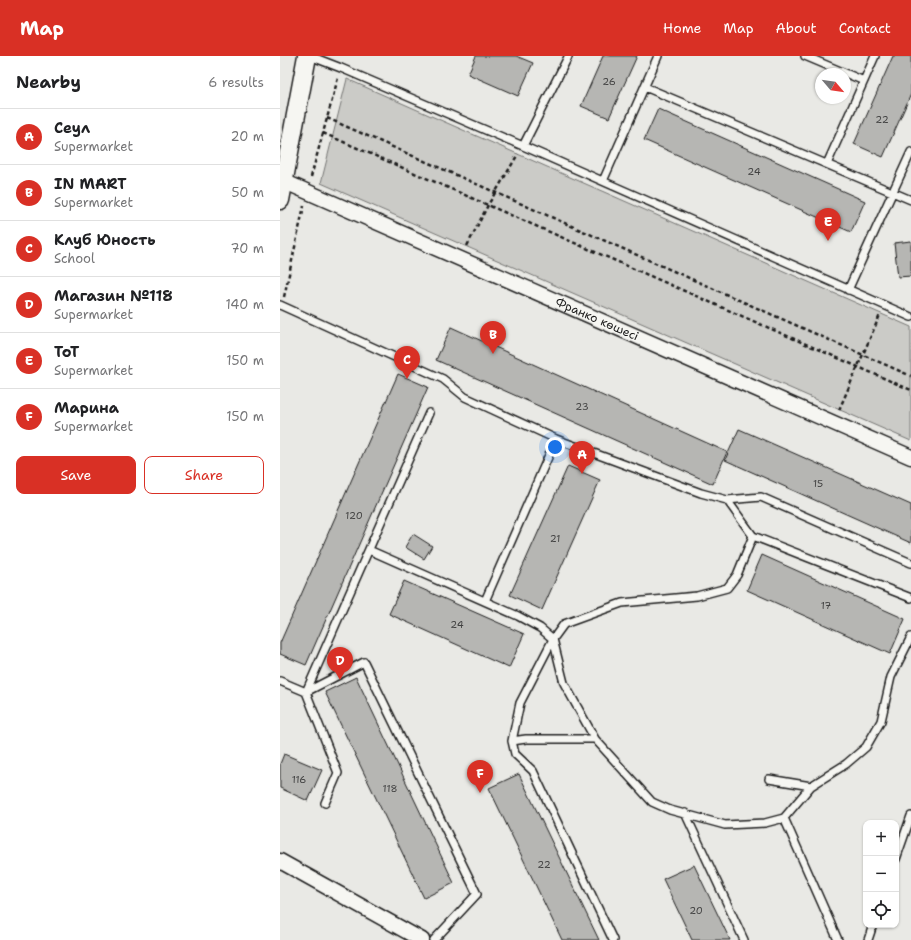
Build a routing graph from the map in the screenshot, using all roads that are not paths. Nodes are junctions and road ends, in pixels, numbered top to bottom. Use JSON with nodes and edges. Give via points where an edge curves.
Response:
{"nodes":[{"id":1,"x":308,"y":56,"type":"edge"},
{"id":2,"x":568,"y":56,"type":"edge"},
{"id":3,"x":658,"y":56,"type":"edge"},
{"id":4,"x":805,"y":56,"type":"edge"},
{"id":5,"x":875,"y":56,"type":"edge"},
{"id":6,"x":864,"y":81,"type":"junction"},
{"id":7,"x":645,"y":87,"type":"junction"},
{"id":8,"x":523,"y":146,"type":"junction"},
{"id":9,"x":911,"y":152,"type":"edge"},
{"id":10,"x":827,"y":164,"type":"junction"},
{"id":11,"x":283,"y":181,"type":"junction"},
{"id":12,"x":604,"y":181,"type":"junction"},
{"id":13,"x":893,"y":192,"type":"junction"},
{"id":14,"x":280,"y":200,"type":"edge"},
{"id":15,"x":911,"y":200,"type":"edge"},
{"id":16,"x":848,"y":290,"type":"junction"},
{"id":17,"x":280,"y":305,"type":"edge"},
{"id":18,"x":911,"y":317,"type":"edge"},
{"id":19,"x":429,"y":413,"type":"dead end"},
{"id":20,"x":556,"y":438,"type":"junction"},
{"id":21,"x":911,"y":457,"type":"edge"},
{"id":22,"x":727,"y":500,"type":"junction"},
{"id":23,"x":753,"y":536,"type":"junction"},
{"id":24,"x":369,"y":550,"type":"junction"},
{"id":25,"x":911,"y":563,"type":"edge"},
{"id":26,"x":911,"y":598,"type":"edge"},
{"id":27,"x":485,"y":601,"type":"junction"},
{"id":28,"x":911,"y":637,"type":"edge"},
{"id":29,"x":553,"y":639,"type":"junction"},
{"id":30,"x":280,"y":681,"type":"edge"},
{"id":31,"x":306,"y":692,"type":"junction"},
{"id":32,"x":595,"y":739,"type":"junction"},
{"id":33,"x":512,"y":741,"type":"junction"},
{"id":34,"x":769,"y":779,"type":"dead end"},
{"id":35,"x":811,"y":786,"type":"junction"},
{"id":36,"x":325,"y":803,"type":"dead end"},
{"id":37,"x":685,"y":813,"type":"junction"},
{"id":38,"x":911,"y":816,"type":"edge"},
{"id":39,"x":784,"y":818,"type":"junction"},
{"id":40,"x":897,"y":856,"type":"edge"},
{"id":41,"x":280,"y":861,"type":"edge"},
{"id":42,"x":872,"y":928,"type":"edge"},
{"id":43,"x":422,"y":940,"type":"edge"},
{"id":44,"x":434,"y":940,"type":"edge"},
{"id":45,"x":613,"y":940,"type":"edge"},
{"id":46,"x":744,"y":940,"type":"edge"},
{"id":47,"x":838,"y":940,"type":"edge"},
{"id":48,"x":868,"y":940,"type":"edge"}],
"edges":[{"from":1,"to":8,"type":"lane"},
{"from":1,"to":11,"type":"street"},
{"from":2,"to":8,"type":"lane"},
{"from":3,"to":7,"type":"lane"},
{"from":4,"to":6,"type":"lane"},
{"from":5,"to":6,"type":"lane"},
{"from":6,"to":10,"type":"lane"},
{"from":7,"to":10,"type":"lane"},
{"from":7,"to":12,"type":"lane"},
{"from":8,"to":12,"type":"lane"},
{"from":9,"to":13,"type":"lane"},
{"from":10,"to":13,"type":"lane"},
{"from":11,"to":14,"type":"street"},
{"from":11,"to":21,"type":"street","name":"Франко көшесі"},
{"from":12,"to":16,"type":"lane"},
{"from":13,"to":15,"type":"lane"},
{"from":13,"to":16,"type":"lane"},
{"from":16,"to":18,"type":"lane"},
{"from":17,"to":20,"type":"lane","via":[[443,379],[465,398]]},
{"from":19,"to":24,"type":"lane"},
{"from":20,"to":22,"type":"lane","via":[[701,493]]},
{"from":20,"to":27,"type":"lane"},
{"from":22,"to":23,"type":"lane"},
{"from":22,"to":25,"type":"lane","via":[[761,497]]},
{"from":23,"to":26,"type":"lane"},
{"from":23,"to":29,"type":"lane","via":[[737,575],[727,588],[697,596],[622,603],[564,624]]},
{"from":24,"to":27,"type":"lane"},
{"from":24,"to":31,"type":"lane"},
{"from":27,"to":29,"type":"lane","via":[[540,628]]},
{"from":28,"to":35,"type":"lane","via":[[891,677],[881,721],[866,747],[846,764]]},
{"from":29,"to":32,"type":"lane","via":[[564,683]]},
{"from":29,"to":33,"type":"lane","via":[[520,703]]},
{"from":30,"to":31,"type":"lane"},
{"from":31,"to":36,"type":"lane","via":[[338,773]]},
{"from":31,"to":44,"type":"lane","via":[[364,662],[477,894]]},
{"from":32,"to":33,"type":"lane"},
{"from":32,"to":37,"type":"lane","via":[[652,802]]},
{"from":33,"to":45,"type":"lane","via":[[515,754],[533,771]]},
{"from":34,"to":35,"type":"lane"},
{"from":35,"to":39,"type":"lane"},
{"from":37,"to":39,"type":"lane","via":[[725,825]]},
{"from":37,"to":46,"type":"lane"},
{"from":38,"to":40,"type":"lane"},
{"from":39,"to":47,"type":"lane"},
{"from":41,"to":43,"type":"street"},
{"from":42,"to":48,"type":"lane"}]}
